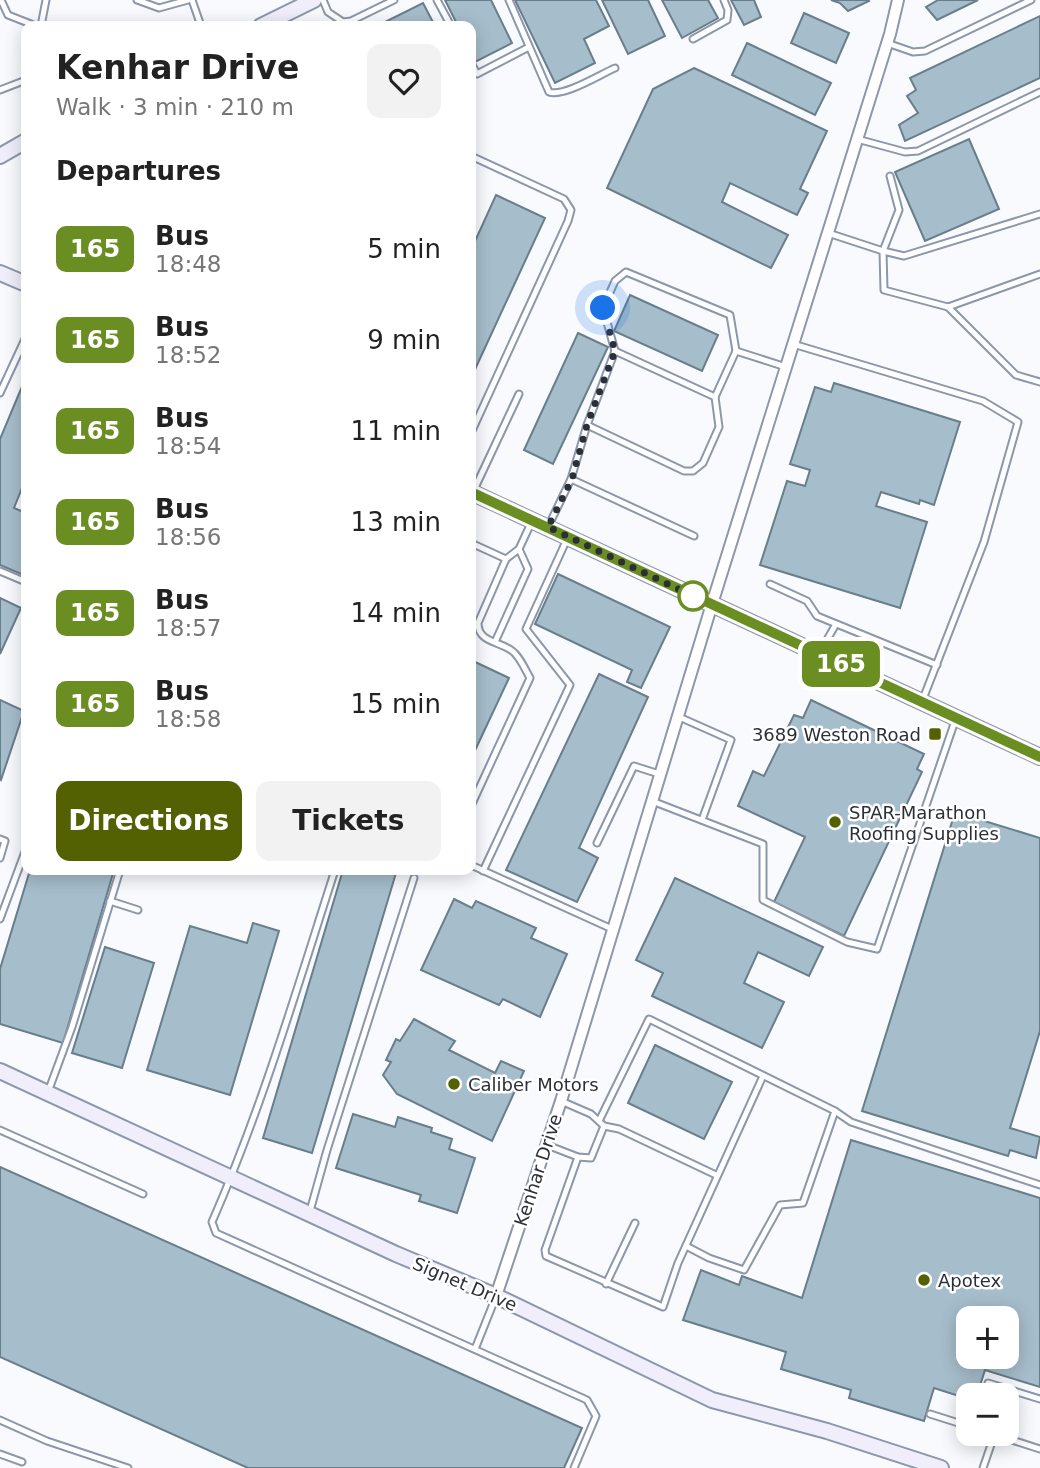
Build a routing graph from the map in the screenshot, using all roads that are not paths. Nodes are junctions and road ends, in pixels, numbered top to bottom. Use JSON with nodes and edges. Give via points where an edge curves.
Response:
{"nodes":[{"id":1,"x":1,"y":0,"type":"edge"},
{"id":2,"x":46,"y":0,"type":"edge"},
{"id":3,"x":138,"y":0,"type":"edge"},
{"id":4,"x":190,"y":0,"type":"edge"},
{"id":5,"x":314,"y":0,"type":"edge"},
{"id":6,"x":323,"y":0,"type":"edge"},
{"id":7,"x":394,"y":0,"type":"edge"},
{"id":8,"x":437,"y":0,"type":"edge"},
{"id":9,"x":509,"y":0,"type":"edge"},
{"id":10,"x":724,"y":0,"type":"edge"},
{"id":11,"x":898,"y":0,"type":"edge"},
{"id":12,"x":1031,"y":0,"type":"edge"},
{"id":13,"x":23,"y":21,"type":"edge"},
{"id":14,"x":42,"y":21,"type":"edge"},
{"id":15,"x":199,"y":21,"type":"edge"},
{"id":16,"x":271,"y":21,"type":"edge"},
{"id":17,"x":342,"y":21,"type":"edge"},
{"id":18,"x":351,"y":21,"type":"edge"},
{"id":19,"x":448,"y":21,"type":"edge"},
{"id":20,"x":693,"y":39,"type":"dead end"},
{"id":21,"x":887,"y":43,"type":"junction"},
{"id":22,"x":529,"y":47,"type":"junction"},
{"id":23,"x":615,"y":68,"type":"dead end"},
{"id":24,"x":476,"y":72,"type":"edge"},
{"id":25,"x":21,"y":82,"type":"edge"},
{"id":26,"x":0,"y":90,"type":"edge"},
{"id":27,"x":1040,"y":92,"type":"edge"},
{"id":28,"x":857,"y":139,"type":"junction"},
{"id":29,"x":21,"y":144,"type":"edge"},
{"id":30,"x":0,"y":156,"type":"edge"},
{"id":31,"x":476,"y":158,"type":"edge"},
{"id":32,"x":890,"y":176,"type":"dead end"},
{"id":33,"x":1040,"y":214,"type":"edge"},
{"id":34,"x":828,"y":233,"type":"junction"},
{"id":35,"x":883,"y":251,"type":"junction"},
{"id":36,"x":0,"y":267,"type":"edge"},
{"id":37,"x":0,"y":273,"type":"edge"},
{"id":38,"x":1040,"y":274,"type":"edge"},
{"id":39,"x":21,"y":281,"type":"edge"},
{"id":40,"x":948,"y":307,"type":"junction"},
{"id":41,"x":793,"y":344,"type":"junction"},
{"id":42,"x":21,"y":348,"type":"edge"},
{"id":43,"x":615,"y":351,"type":"junction"},
{"id":44,"x":736,"y":351,"type":"junction"},
{"id":45,"x":786,"y":367,"type":"junction"},
{"id":46,"x":1040,"y":382,"type":"edge"},
{"id":47,"x":0,"y":393,"type":"edge"},
{"id":48,"x":519,"y":394,"type":"dead end"},
{"id":49,"x":715,"y":397,"type":"junction"},
{"id":50,"x":476,"y":422,"type":"edge"},
{"id":51,"x":587,"y":425,"type":"junction"},
{"id":52,"x":572,"y":479,"type":"junction"},
{"id":53,"x":476,"y":484,"type":"edge"},
{"id":54,"x":476,"y":494,"type":"edge"},
{"id":55,"x":532,"y":520,"type":"junction"},
{"id":56,"x":548,"y":527,"type":"junction"},
{"id":57,"x":694,"y":536,"type":"dead end"},
{"id":58,"x":568,"y":537,"type":"junction"},
{"id":59,"x":476,"y":545,"type":"edge"},
{"id":60,"x":519,"y":549,"type":"junction"},
{"id":61,"x":506,"y":559,"type":"junction"},
{"id":62,"x":0,"y":571,"type":"edge"},
{"id":63,"x":21,"y":580,"type":"edge"},
{"id":64,"x":770,"y":584,"type":"dead end"},
{"id":65,"x":712,"y":604,"type":"junction"},
{"id":66,"x":836,"y":624,"type":"junction"},
{"id":67,"x":495,"y":642,"type":"junction"},
{"id":68,"x":818,"y":654,"type":"junction"},
{"id":69,"x":936,"y":665,"type":"junction"},
{"id":70,"x":921,"y":702,"type":"junction"},
{"id":71,"x":677,"y":716,"type":"junction"},
{"id":72,"x":956,"y":718,"type":"junction"},
{"id":73,"x":1040,"y":757,"type":"edge"},
{"id":74,"x":659,"y":774,"type":"junction"},
{"id":75,"x":476,"y":795,"type":"edge"},
{"id":76,"x":651,"y":801,"type":"junction"},
{"id":77,"x":702,"y":820,"type":"junction"},
{"id":78,"x":0,"y":839,"type":"edge"},
{"id":79,"x":597,"y":843,"type":"dead end"},
{"id":80,"x":0,"y":858,"type":"edge"},
{"id":81,"x":21,"y":862,"type":"edge"},
{"id":82,"x":476,"y":868,"type":"edge"},
{"id":83,"x":482,"y":871,"type":"junction"},
{"id":84,"x":118,"y":875,"type":"edge"},
{"id":85,"x":333,"y":875,"type":"edge"},
{"id":86,"x":414,"y":878,"type":"dead end"},
{"id":87,"x":110,"y":901,"type":"junction"},
{"id":88,"x":138,"y":910,"type":"dead end"},
{"id":89,"x":0,"y":919,"type":"edge"},
{"id":90,"x":612,"y":929,"type":"junction"},
{"id":91,"x":0,"y":1071,"type":"edge"},
{"id":92,"x":763,"y":1076,"type":"junction"},
{"id":93,"x":48,"y":1092,"type":"junction"},
{"id":94,"x":561,"y":1101,"type":"junction"},
{"id":95,"x":835,"y":1111,"type":"junction"},
{"id":96,"x":601,"y":1123,"type":"junction"},
{"id":97,"x":0,"y":1130,"type":"edge"},
{"id":98,"x":547,"y":1145,"type":"junction"},
{"id":99,"x":578,"y":1157,"type":"junction"},
{"id":100,"x":716,"y":1175,"type":"junction"},
{"id":101,"x":231,"y":1178,"type":"junction"},
{"id":102,"x":1040,"y":1185,"type":"edge"},
{"id":103,"x":144,"y":1194,"type":"dead end"},
{"id":104,"x":309,"y":1214,"type":"junction"},
{"id":105,"x":635,"y":1223,"type":"dead end"},
{"id":106,"x":686,"y":1246,"type":"junction"},
{"id":107,"x":606,"y":1284,"type":"junction"},
{"id":108,"x":496,"y":1296,"type":"junction"},
{"id":109,"x":475,"y":1349,"type":"junction"},
{"id":110,"x":1019,"y":1393,"type":"edge"},
{"id":111,"x":1040,"y":1399,"type":"edge"},
{"id":112,"x":930,"y":1414,"type":"dead end"},
{"id":113,"x":0,"y":1420,"type":"edge"},
{"id":114,"x":956,"y":1422,"type":"edge"},
{"id":115,"x":1019,"y":1442,"type":"edge"},
{"id":116,"x":989,"y":1446,"type":"edge"},
{"id":117,"x":1040,"y":1449,"type":"edge"},
{"id":118,"x":0,"y":1454,"type":"edge"},
{"id":119,"x":22,"y":1462,"type":"dead end"},
{"id":120,"x":128,"y":1468,"type":"edge"},
{"id":121,"x":574,"y":1468,"type":"edge"},
{"id":122,"x":941,"y":1468,"type":"edge"},
{"id":123,"x":983,"y":1468,"type":"edge"}],
"edges":[{"from":1,"to":13,"type":"lane","via":[[8,15]]},
{"from":2,"to":14,"type":"lane"},
{"from":3,"to":4,"type":"lane","via":[[159,8]]},
{"from":4,"to":15,"type":"lane"},
{"from":5,"to":16,"type":"street"},
{"from":6,"to":17,"type":"lane","via":[[328,12]]},
{"from":7,"to":18,"type":"lane"},
{"from":8,"to":19,"type":"lane"},
{"from":9,"to":22,"type":"lane"},
{"from":10,"to":20,"type":"lane","via":[[727,20]]},
{"from":11,"to":21,"type":"street","name":"Kenhar Drive"},
{"from":12,"to":21,"type":"lane","via":[[925,51]]},
{"from":21,"to":28,"type":"street","name":"Kenhar Drive"},
{"from":22,"to":23,"type":"lane","via":[[549,92],[556,94]]},
{"from":22,"to":24,"type":"lane"},
{"from":25,"to":26,"type":"lane"},
{"from":27,"to":28,"type":"lane","via":[[918,151]]},
{"from":28,"to":34,"type":"street","name":"Kenhar Drive"},
{"from":29,"to":30,"type":"street"},
{"from":31,"to":50,"type":"lane","via":[[564,200],[571,211]]},
{"from":32,"to":35,"type":"lane","via":[[899,210]]},
{"from":33,"to":35,"type":"lane","via":[[904,256]]},
{"from":34,"to":35,"type":"lane"},
{"from":34,"to":41,"type":"street","name":"Kenhar Drive"},
{"from":35,"to":40,"type":"lane","via":[[884,290]]},
{"from":36,"to":39,"type":"street"},
{"from":37,"to":39,"type":"street"},
{"from":38,"to":40,"type":"lane"},
{"from":40,"to":46,"type":"lane","via":[[1016,375]]},
{"from":41,"to":45,"type":"street","name":"Kenhar Drive"},
{"from":41,"to":69,"type":"lane","via":[[982,401],[1018,422],[984,542]]},
{"from":42,"to":47,"type":"lane"},
{"from":43,"to":44,"type":"lane","via":[[603,308],[615,281],[625,272],[730,315]]},
{"from":43,"to":49,"type":"lane"},
{"from":43,"to":51,"type":"lane"},
{"from":44,"to":45,"type":"lane"},
{"from":44,"to":49,"type":"lane"},
{"from":45,"to":65,"type":"street","name":"Kenhar Drive"},
{"from":48,"to":53,"type":"lane"},
{"from":49,"to":51,"type":"lane","via":[[719,427],[703,463],[694,471],[684,471]]},
{"from":51,"to":52,"type":"lane"},
{"from":52,"to":56,"type":"lane"},
{"from":52,"to":57,"type":"lane"},
{"from":54,"to":55,"type":"street"},
{"from":55,"to":56,"type":"street"},
{"from":55,"to":60,"type":"lane"},
{"from":56,"to":58,"type":"street"},
{"from":58,"to":65,"type":"street"},
{"from":58,"to":83,"type":"lane","via":[[526,629],[570,685]]},
{"from":59,"to":61,"type":"lane"},
{"from":60,"to":61,"type":"lane"},
{"from":60,"to":67,"type":"lane","via":[[528,569]]},
{"from":61,"to":67,"type":"lane","via":[[478,623],[481,636]]},
{"from":62,"to":63,"type":"lane"},
{"from":64,"to":66,"type":"lane","via":[[807,601],[817,616]]},
{"from":65,"to":68,"type":"street"},
{"from":65,"to":71,"type":"street","name":"Kenhar Drive"},
{"from":66,"to":68,"type":"lane"},
{"from":66,"to":69,"type":"lane"},
{"from":67,"to":75,"type":"lane","via":[[513,650],[530,678]]},
{"from":68,"to":70,"type":"street"},
{"from":69,"to":70,"type":"lane"},
{"from":70,"to":72,"type":"street"},
{"from":71,"to":74,"type":"street","name":"Kenhar Drive"},
{"from":71,"to":77,"type":"lane","via":[[730,740]]},
{"from":72,"to":73,"type":"street"},
{"from":72,"to":77,"type":"lane","via":[[877,949],[847,942],[763,900],[763,844]]},
{"from":74,"to":76,"type":"street","name":"Kenhar Drive"},
{"from":74,"to":79,"type":"lane","via":[[634,766]]},
{"from":76,"to":77,"type":"lane"},
{"from":76,"to":90,"type":"street","name":"Kenhar Drive"},
{"from":78,"to":80,"type":"lane","via":[[5,841]]},
{"from":81,"to":89,"type":"lane"},
{"from":82,"to":83,"type":"lane"},
{"from":83,"to":90,"type":"lane"},
{"from":84,"to":87,"type":"lane"},
{"from":85,"to":101,"type":"lane"},
{"from":86,"to":104,"type":"lane"},
{"from":87,"to":88,"type":"lane"},
{"from":87,"to":93,"type":"lane"},
{"from":90,"to":94,"type":"street","name":"Kenhar Drive"},
{"from":91,"to":93,"type":"street","name":"Signet Drive"},
{"from":92,"to":95,"type":"lane"},
{"from":92,"to":96,"type":"lane","via":[[649,1020]]},
{"from":92,"to":100,"type":"lane"},
{"from":93,"to":101,"type":"street","name":"Signet Drive"},
{"from":94,"to":96,"type":"lane"},
{"from":94,"to":98,"type":"street","name":"Kenhar Drive"},
{"from":95,"to":102,"type":"lane","via":[[851,1122]]},
{"from":95,"to":106,"type":"lane","via":[[803,1203],[780,1205],[744,1270]]},
{"from":96,"to":99,"type":"lane","via":[[591,1158]]},
{"from":96,"to":100,"type":"lane"},
{"from":97,"to":103,"type":"lane"},
{"from":98,"to":99,"type":"lane"},
{"from":98,"to":108,"type":"street","name":"Kenhar Drive"},
{"from":99,"to":107,"type":"lane","via":[[546,1256]]},
{"from":100,"to":106,"type":"lane"},
{"from":101,"to":104,"type":"street","name":"Signet Drive"},
{"from":101,"to":109,"type":"lane","via":[[212,1222],[216,1233]]},
{"from":104,"to":108,"type":"street","name":"Signet Drive"},
{"from":105,"to":107,"type":"lane"},
{"from":106,"to":107,"type":"lane","via":[[663,1307]]},
{"from":108,"to":109,"type":"lane"},
{"from":108,"to":122,"type":"street","name":"Signet Drive","via":[[712,1400]]},
{"from":109,"to":121,"type":"lane","via":[[587,1400],[596,1416]]},
{"from":110,"to":111,"type":"lane"},
{"from":112,"to":114,"type":"lane"},
{"from":113,"to":120,"type":"lane"},
{"from":115,"to":117,"type":"lane"},
{"from":116,"to":123,"type":"lane"},
{"from":118,"to":119,"type":"lane"}]}
